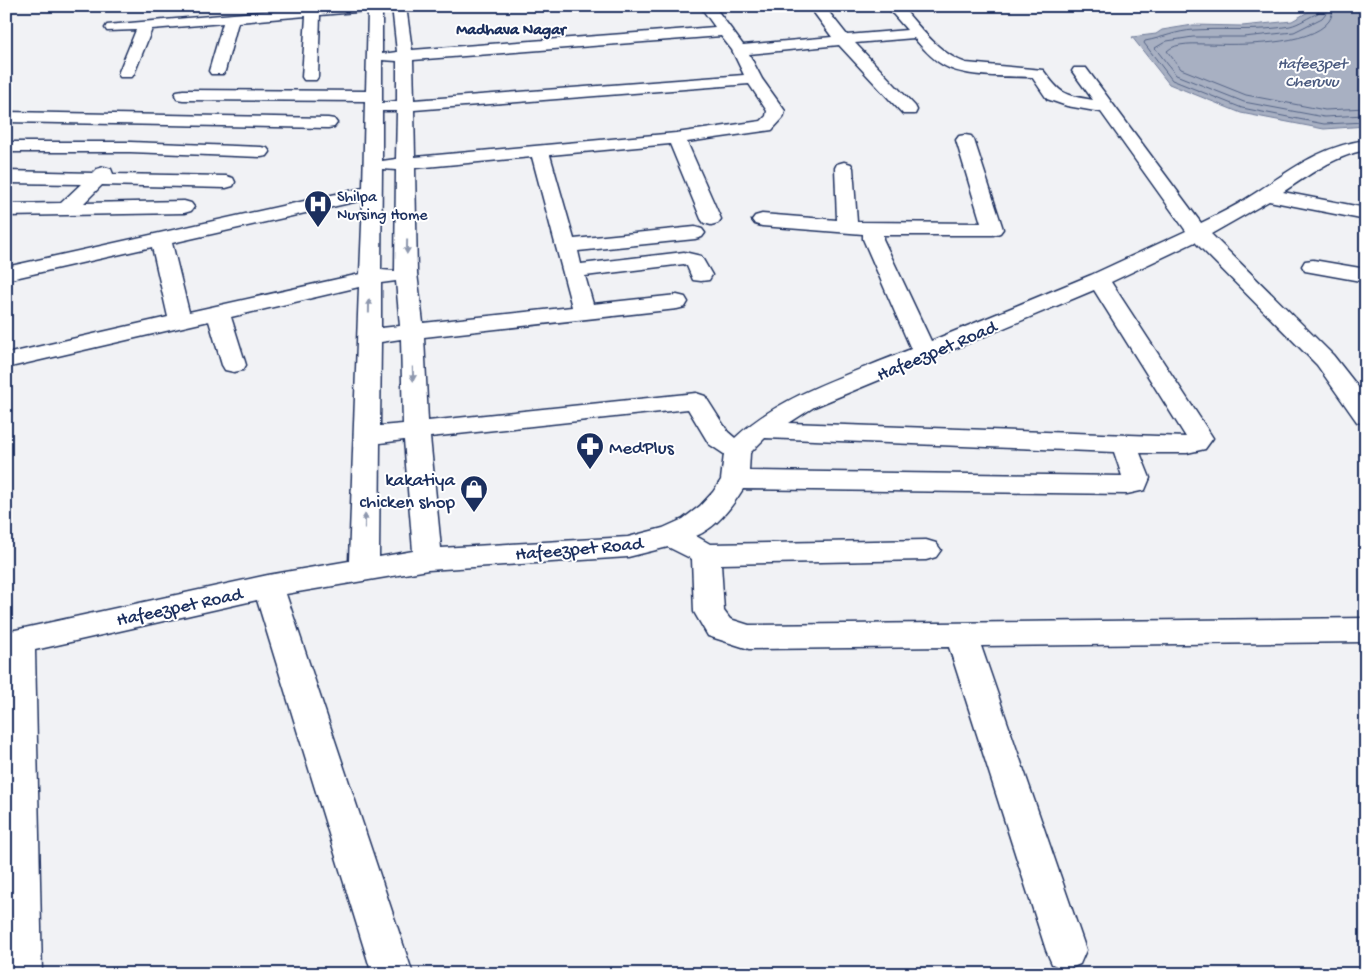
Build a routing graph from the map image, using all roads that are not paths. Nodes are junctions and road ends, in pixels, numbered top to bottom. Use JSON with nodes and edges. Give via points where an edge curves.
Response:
{"nodes":[{"id":1,"x":263,"y":6,"type":"edge"},
{"id":2,"x":376,"y":6,"type":"edge"},
{"id":3,"x":399,"y":6,"type":"edge"},
{"id":4,"x":707,"y":6,"type":"edge"},
{"id":5,"x":816,"y":6,"type":"edge"},
{"id":6,"x":893,"y":6,"type":"edge"},
{"id":7,"x":313,"y":11,"type":"junction"},
{"id":8,"x":232,"y":18,"type":"junction"},
{"id":9,"x":158,"y":21,"type":"junction"},
{"id":10,"x":724,"y":31,"type":"junction"},
{"id":11,"x":917,"y":33,"type":"junction"},
{"id":12,"x":843,"y":40,"type":"junction"},
{"id":13,"x":738,"y":50,"type":"junction"},
{"id":14,"x":404,"y":55,"type":"junction"},
{"id":15,"x":374,"y":58,"type":"junction"},
{"id":16,"x":217,"y":71,"type":"dead end"},
{"id":17,"x":1080,"y":71,"type":"dead end"},
{"id":18,"x":126,"y":74,"type":"dead end"},
{"id":19,"x":310,"y":78,"type":"dead end"},
{"id":20,"x":754,"y":79,"type":"junction"},
{"id":21,"x":196,"y":81,"type":"dead end"},
{"id":22,"x":183,"y":95,"type":"junction"},
{"id":23,"x":373,"y":102,"type":"junction"},
{"id":24,"x":405,"y":105,"type":"junction"},
{"id":25,"x":1108,"y":108,"type":"junction"},
{"id":26,"x":909,"y":110,"type":"dead end"},
{"id":27,"x":6,"y":117,"type":"edge"},
{"id":28,"x":157,"y":121,"type":"junction"},
{"id":29,"x":328,"y":123,"type":"dead end"},
{"id":30,"x":676,"y":138,"type":"junction"},
{"id":31,"x":965,"y":140,"type":"dead end"},
{"id":32,"x":1366,"y":145,"type":"edge"},
{"id":33,"x":6,"y":146,"type":"edge"},
{"id":34,"x":130,"y":147,"type":"junction"},
{"id":35,"x":539,"y":150,"type":"junction"},
{"id":36,"x":261,"y":152,"type":"dead end"},
{"id":37,"x":1326,"y":156,"type":"junction"},
{"id":38,"x":406,"y":163,"type":"junction"},
{"id":39,"x":1366,"y":163,"type":"edge"},
{"id":40,"x":373,"y":166,"type":"junction"},
{"id":41,"x":844,"y":168,"type":"dead end"},
{"id":42,"x":6,"y":177,"type":"edge"},
{"id":43,"x":98,"y":179,"type":"junction"},
{"id":44,"x":226,"y":182,"type":"dead end"},
{"id":45,"x":372,"y":192,"type":"junction"},
{"id":46,"x":1266,"y":195,"type":"junction"},
{"id":47,"x":184,"y":207,"type":"dead end"},
{"id":48,"x":6,"y":210,"type":"edge"},
{"id":49,"x":65,"y":210,"type":"junction"},
{"id":50,"x":1366,"y":214,"type":"edge"},
{"id":51,"x":711,"y":219,"type":"dead end"},
{"id":52,"x":762,"y":220,"type":"dead end"},
{"id":53,"x":847,"y":227,"type":"junction"},
{"id":54,"x":873,"y":229,"type":"junction"},
{"id":55,"x":695,"y":233,"type":"dead end"},
{"id":56,"x":1198,"y":233,"type":"junction"},
{"id":57,"x":161,"y":240,"type":"junction"},
{"id":58,"x":567,"y":246,"type":"junction"},
{"id":59,"x":1313,"y":266,"type":"dead end"},
{"id":60,"x":574,"y":271,"type":"junction"},
{"id":61,"x":406,"y":273,"type":"junction"},
{"id":62,"x":6,"y":274,"type":"edge"},
{"id":63,"x":701,"y":275,"type":"dead end"},
{"id":64,"x":1366,"y":276,"type":"edge"},
{"id":65,"x":370,"y":278,"type":"junction"},
{"id":66,"x":1099,"y":280,"type":"junction"},
{"id":67,"x":677,"y":302,"type":"dead end"},
{"id":68,"x":584,"y":311,"type":"junction"},
{"id":69,"x":218,"y":312,"type":"junction"},
{"id":70,"x":180,"y":321,"type":"junction"},
{"id":71,"x":412,"y":332,"type":"junction"},
{"id":72,"x":368,"y":336,"type":"junction"},
{"id":73,"x":925,"y":354,"type":"junction"},
{"id":74,"x":6,"y":361,"type":"edge"},
{"id":75,"x":234,"y":365,"type":"dead end"},
{"id":76,"x":1366,"y":416,"type":"edge"},
{"id":77,"x":416,"y":430,"type":"junction"},
{"id":78,"x":759,"y":430,"type":"junction"},
{"id":79,"x":366,"y":436,"type":"junction"},
{"id":80,"x":1124,"y":444,"type":"junction"},
{"id":81,"x":737,"y":450,"type":"junction"},
{"id":82,"x":735,"y":480,"type":"junction"},
{"id":83,"x":671,"y":536,"type":"junction"},
{"id":84,"x":926,"y":550,"type":"dead end"},
{"id":85,"x":706,"y":554,"type":"junction"},
{"id":86,"x":428,"y":559,"type":"junction"},
{"id":87,"x":364,"y":570,"type":"junction"},
{"id":88,"x":268,"y":586,"type":"junction"},
{"id":89,"x":1365,"y":632,"type":"edge"},
{"id":90,"x":960,"y":635,"type":"junction"},
{"id":91,"x":12,"y":642,"type":"edge"},
{"id":92,"x":14,"y":891,"type":"edge"},
{"id":93,"x":1066,"y":950,"type":"dead end"},
{"id":94,"x":22,"y":974,"type":"edge"},
{"id":95,"x":394,"y":974,"type":"edge"}],
"edges":[{"from":1,"to":9,"type":"street"},
{"from":2,"to":7,"type":"street"},
{"from":2,"to":15,"type":"street"},
{"from":3,"to":14,"type":"street"},
{"from":4,"to":10,"type":"street"},
{"from":5,"to":12,"type":"street"},
{"from":6,"to":11,"type":"street"},
{"from":7,"to":8,"type":"street"},
{"from":7,"to":19,"type":"street"},
{"from":8,"to":9,"type":"street"},
{"from":8,"to":16,"type":"street"},
{"from":9,"to":9,"type":"street","via":[[108,22],[108,19],[117,19]]},
{"from":9,"to":18,"type":"street"},
{"from":10,"to":13,"type":"street"},
{"from":10,"to":14,"type":"street"},
{"from":11,"to":12,"type":"street"},
{"from":11,"to":25,"type":"street","via":[[950,63],[964,68],[1037,73],[1053,95],[1067,101]]},
{"from":12,"to":13,"type":"street"},
{"from":12,"to":26,"type":"street"},
{"from":13,"to":20,"type":"street"},
{"from":14,"to":15,"type":"street"},
{"from":14,"to":24,"type":"street"},
{"from":15,"to":23,"type":"street"},
{"from":17,"to":25,"type":"street"},
{"from":20,"to":24,"type":"street"},
{"from":20,"to":30,"type":"street","via":[[776,111],[766,126]]},
{"from":21,"to":22,"type":"street"},
{"from":22,"to":23,"type":"street"},
{"from":22,"to":28,"type":"street"},
{"from":23,"to":24,"type":"street"},
{"from":23,"to":40,"type":"street"},
{"from":24,"to":38,"type":"street"},
{"from":25,"to":56,"type":"street"},
{"from":27,"to":28,"type":"street"},
{"from":28,"to":29,"type":"street"},
{"from":28,"to":34,"type":"street"},
{"from":30,"to":35,"type":"street"},
{"from":30,"to":51,"type":"street"},
{"from":31,"to":54,"type":"street","via":[[993,229]]},
{"from":32,"to":37,"type":"street","name":"Hafeezpet Road"},
{"from":33,"to":34,"type":"street"},
{"from":34,"to":36,"type":"street"},
{"from":34,"to":43,"type":"street"},
{"from":35,"to":38,"type":"street"},
{"from":35,"to":58,"type":"street"},
{"from":37,"to":39,"type":"street"},
{"from":37,"to":46,"type":"street","name":"Hafeezpet Road"},
{"from":38,"to":40,"type":"street"},
{"from":38,"to":61,"type":"street","one_way":true},
{"from":40,"to":45,"type":"street"},
{"from":41,"to":53,"type":"street"},
{"from":42,"to":43,"type":"street"},
{"from":43,"to":44,"type":"street"},
{"from":43,"to":49,"type":"street"},
{"from":45,"to":57,"type":"street"},
{"from":45,"to":65,"type":"street"},
{"from":46,"to":50,"type":"street"},
{"from":46,"to":56,"type":"street","name":"Hafeezpet Road"},
{"from":47,"to":49,"type":"street"},
{"from":48,"to":49,"type":"street"},
{"from":52,"to":53,"type":"street"},
{"from":53,"to":54,"type":"street"},
{"from":54,"to":73,"type":"street","via":[[874,239]]},
{"from":55,"to":58,"type":"street"},
{"from":56,"to":66,"type":"street","name":"Hafeezpet Road"},
{"from":56,"to":76,"type":"street","via":[[1325,360]]},
{"from":57,"to":62,"type":"street"},
{"from":57,"to":70,"type":"street"},
{"from":58,"to":60,"type":"street"},
{"from":59,"to":64,"type":"street"},
{"from":60,"to":63,"type":"street","via":[[684,258],[696,262]]},
{"from":60,"to":68,"type":"street"},
{"from":61,"to":65,"type":"street"},
{"from":61,"to":71,"type":"street"},
{"from":65,"to":69,"type":"street"},
{"from":72,"to":65,"type":"street","one_way":true},
{"from":66,"to":73,"type":"street","name":"Hafeezpet Road"},
{"from":66,"to":80,"type":"street","via":[[1200,438],[1187,445]]},
{"from":67,"to":68,"type":"street"},
{"from":68,"to":71,"type":"street"},
{"from":69,"to":70,"type":"street"},
{"from":69,"to":75,"type":"street"},
{"from":70,"to":74,"type":"street"},
{"from":71,"to":72,"type":"street"},
{"from":71,"to":77,"type":"street","one_way":true},
{"from":72,"to":79,"type":"street"},
{"from":73,"to":78,"type":"street","name":"Hafeezpet Road","via":[[805,402]]},
{"from":77,"to":79,"type":"street"},
{"from":77,"to":81,"type":"street","via":[[696,401],[718,438]]},
{"from":77,"to":86,"type":"street"},
{"from":78,"to":80,"type":"street"},
{"from":78,"to":81,"type":"street","name":"Hafeezpet Road"},
{"from":87,"to":79,"type":"street","one_way":true},
{"from":80,"to":82,"type":"street","via":[[1136,478],[1135,484]]},
{"from":81,"to":82,"type":"street","name":"Hafeezpet Road"},
{"from":82,"to":83,"type":"street","name":"Hafeezpet Road","via":[[710,513],[693,526]]},
{"from":83,"to":85,"type":"street"},
{"from":83,"to":86,"type":"street","name":"Hafeezpet Road","via":[[628,546]]},
{"from":84,"to":85,"type":"street"},
{"from":85,"to":90,"type":"street","via":[[709,612],[719,628],[749,637]]},
{"from":86,"to":87,"type":"street","name":"Hafeezpet Road"},
{"from":87,"to":88,"type":"street","name":"Hafeezpet Road"},
{"from":88,"to":91,"type":"street","name":"Hafeezpet Road"},
{"from":88,"to":95,"type":"street"},
{"from":89,"to":90,"type":"street"},
{"from":90,"to":93,"type":"street"},
{"from":91,"to":92,"type":"street"},
{"from":92,"to":94,"type":"street"}]}
